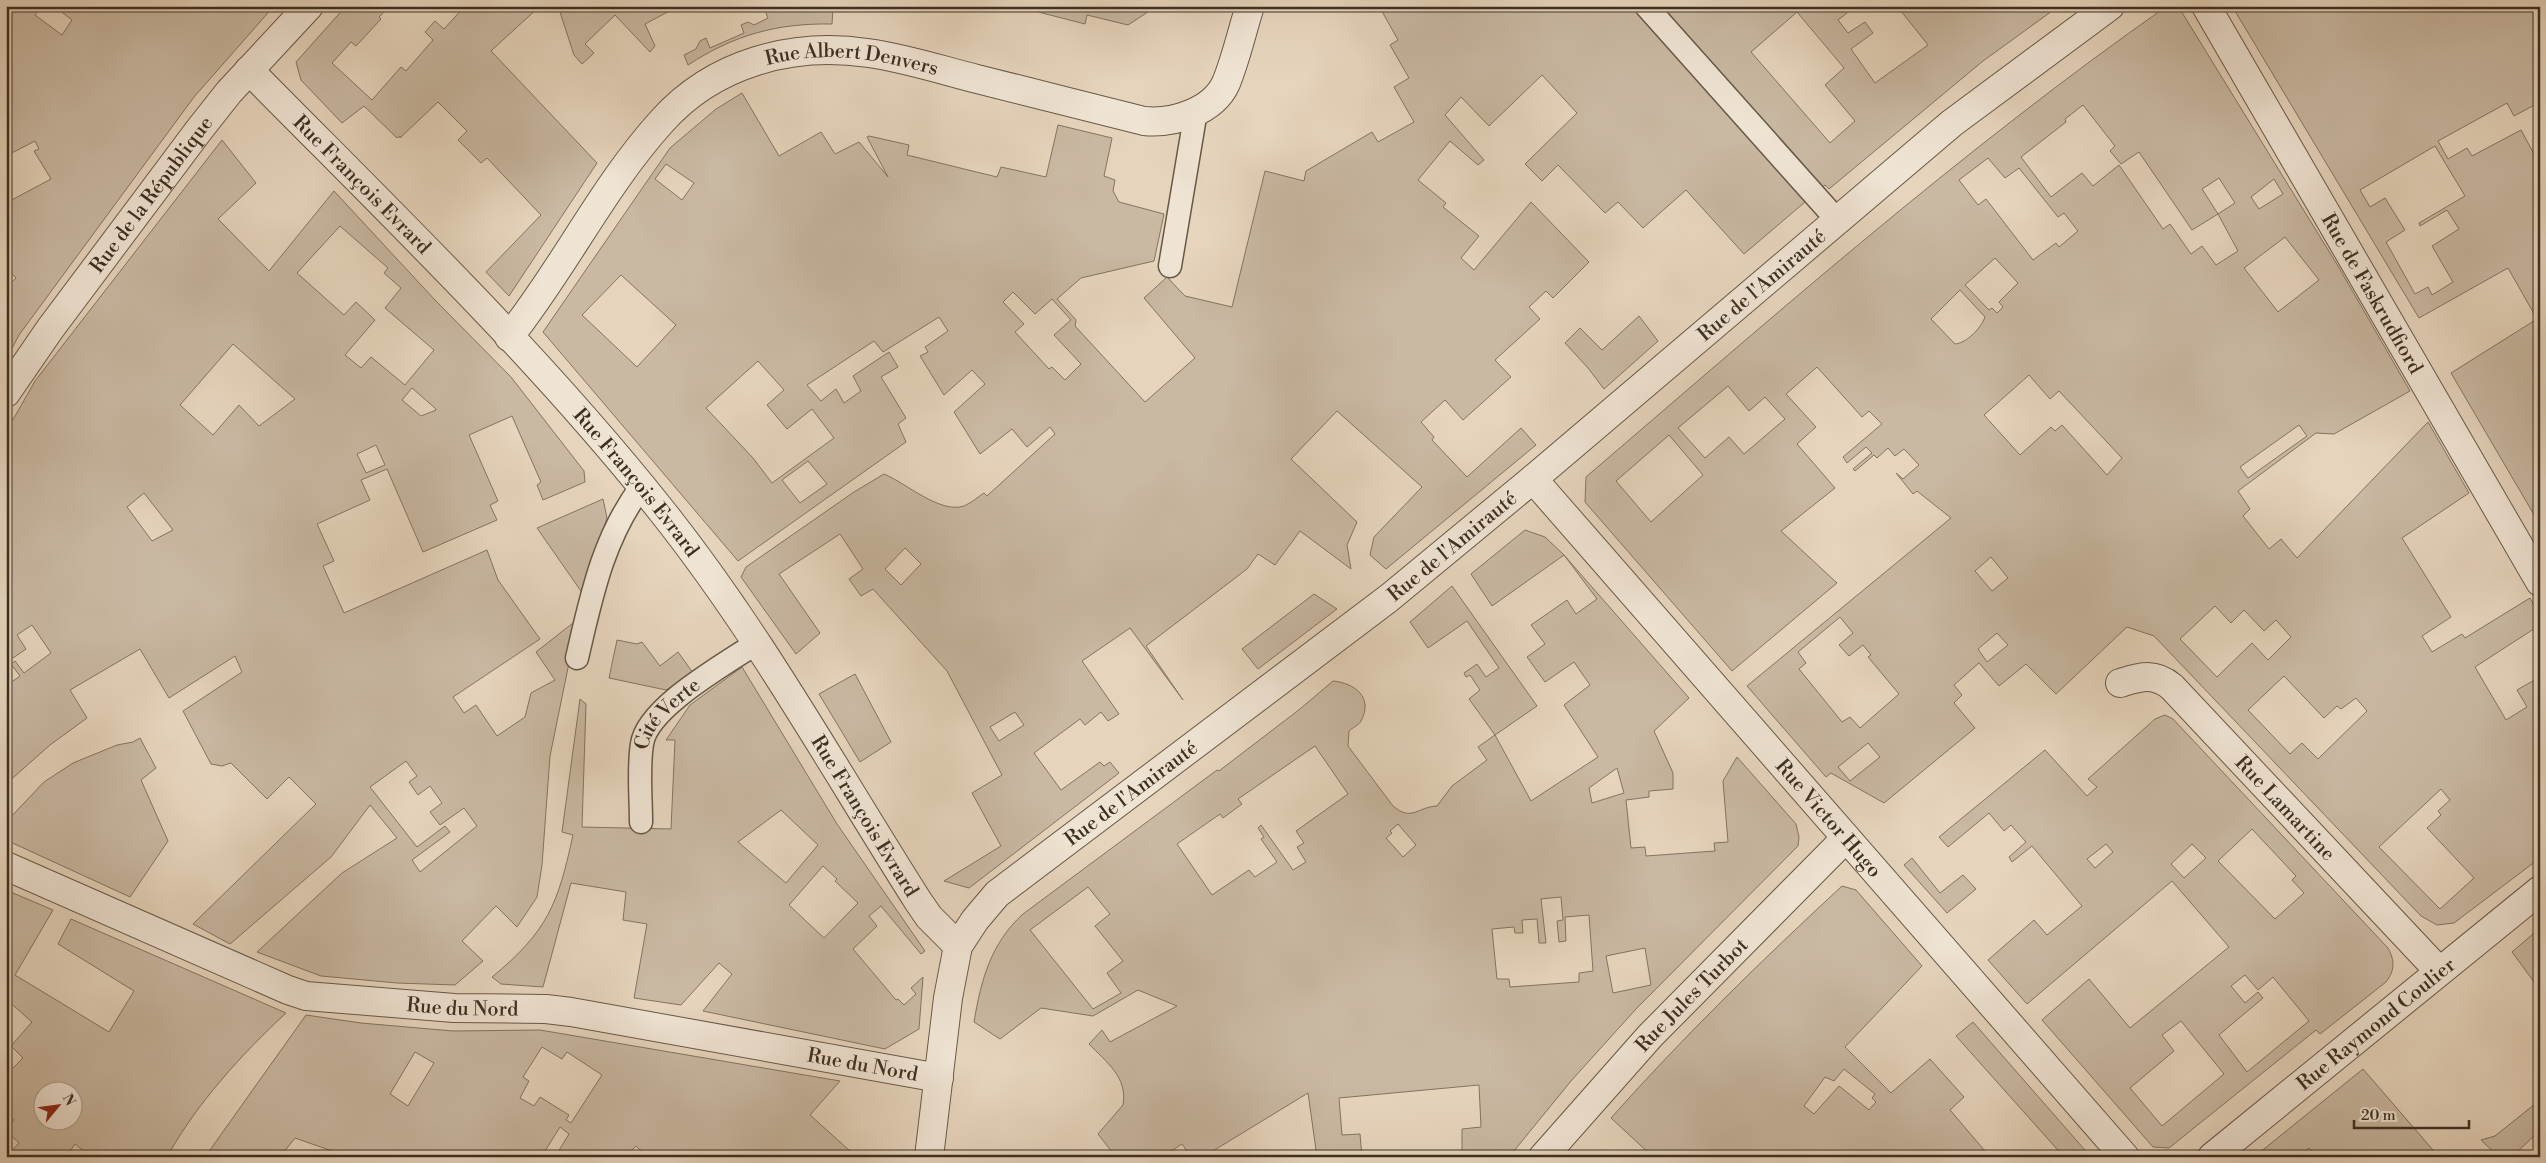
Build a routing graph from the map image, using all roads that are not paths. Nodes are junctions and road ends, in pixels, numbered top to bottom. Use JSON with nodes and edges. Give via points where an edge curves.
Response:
{"nodes":[{"id":1,"x":309,"y":6,"type":"edge"},
{"id":2,"x":1250,"y":6,"type":"edge"},
{"id":3,"x":1646,"y":6,"type":"edge"},
{"id":4,"x":2110,"y":6,"type":"edge"},
{"id":5,"x":2206,"y":6,"type":"edge"},
{"id":6,"x":249,"y":70,"type":"junction"},
{"id":7,"x":1196,"y":111,"type":"junction"},
{"id":8,"x":1837,"y":220,"type":"junction"},
{"id":9,"x":1170,"y":266,"type":"dead end"},
{"id":10,"x":509,"y":337,"type":"junction"},
{"id":11,"x":6,"y":393,"type":"edge"},
{"id":12,"x":1533,"y":479,"type":"junction"},
{"id":13,"x":642,"y":486,"type":"junction"},
{"id":14,"x":2540,"y":582,"type":"edge"},
{"id":15,"x":758,"y":642,"type":"junction"},
{"id":16,"x":577,"y":658,"type":"dead end"},
{"id":17,"x":2120,"y":683,"type":"dead end"},
{"id":18,"x":641,"y":822,"type":"dead end"},
{"id":19,"x":1846,"y":838,"type":"junction"},
{"id":20,"x":6,"y":866,"type":"edge"},
{"id":21,"x":2540,"y":890,"type":"edge"},
{"id":22,"x":958,"y":946,"type":"junction"},
{"id":23,"x":2439,"y":971,"type":"junction"},
{"id":24,"x":939,"y":1078,"type":"junction"},
{"id":25,"x":928,"y":1157,"type":"edge"},
{"id":26,"x":1543,"y":1157,"type":"edge"},
{"id":27,"x":2126,"y":1157,"type":"edge"},
{"id":28,"x":2212,"y":1157,"type":"edge"}],
"edges":[{"from":1,"to":6,"type":"street","name":"Rue de la République"},
{"from":2,"to":7,"type":"street","name":"Rue Albert Denvers","via":[[1225,84],[1208,104]]},
{"from":3,"to":8,"type":"lane"},
{"from":4,"to":8,"type":"street","name":"Rue de l'Amirauté","via":[[1952,124]]},
{"from":5,"to":14,"type":"street","name":"Rue de Faskrudfiord"},
{"from":6,"to":10,"type":"street","name":"Rue François Evrard"},
{"from":6,"to":11,"type":"street","name":"Rue de la République","via":[[199,130]]},
{"from":7,"to":9,"type":"lane"},
{"from":7,"to":10,"type":"street","name":"Rue Albert Denvers","via":[[1170,121],[1144,121],[891,57],[845,50],[801,51],[752,62],[708,82],[664,119],[626,166]]},
{"from":8,"to":12,"type":"street","name":"Rue de l'Amirauté"},
{"from":10,"to":13,"type":"street","name":"Rue François Evrard","via":[[564,394]]},
{"from":12,"to":19,"type":"street","name":"Rue Victor Hugo"},
{"from":12,"to":22,"type":"street","name":"Rue de l'Amirauté","via":[[1389,598],[997,894]]},
{"from":13,"to":15,"type":"street","name":"Rue François Evrard"},
{"from":13,"to":16,"type":"lane","via":[[622,515],[604,556]]},
{"from":15,"to":18,"type":"lane","name":"Cité Verte","via":[[666,705],[648,727],[642,744]]},
{"from":15,"to":22,"type":"street","name":"Rue François Evrard","via":[[918,901]]},
{"from":17,"to":23,"type":"street","name":"Rue Lamartine","via":[[2147,676],[2156,677],[2172,687]]},
{"from":19,"to":26,"type":"street","name":"Rue Jules Turbot","via":[[1650,1036]]},
{"from":19,"to":27,"type":"street","name":"Rue Victor Hugo"},
{"from":20,"to":24,"type":"street","name":"Rue du Nord","via":[[306,996],[454,1008],[570,1012]]},
{"from":21,"to":23,"type":"street","name":"Rue Raymond Coulier"},
{"from":22,"to":24,"type":"street","name":"Rue de l'Amirauté"},
{"from":23,"to":28,"type":"street","name":"Rue Raymond Coulier"},
{"from":24,"to":25,"type":"street","name":"Rue de l'Amirauté"}]}
